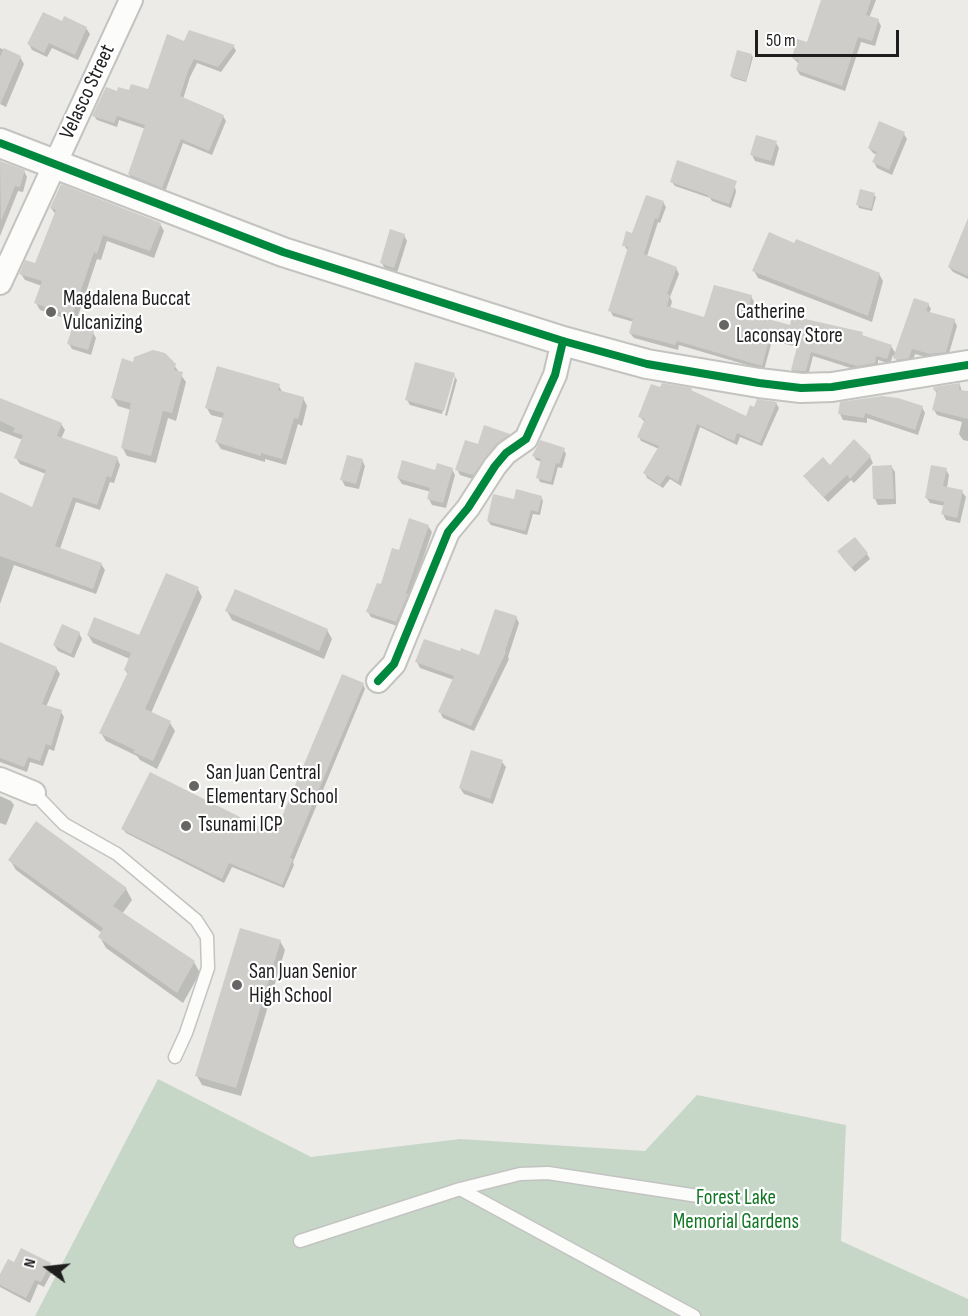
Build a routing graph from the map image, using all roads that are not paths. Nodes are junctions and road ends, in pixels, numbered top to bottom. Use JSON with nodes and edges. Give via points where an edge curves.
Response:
{"nodes":[{"id":1,"x":131,"y":0,"type":"edge"},
{"id":2,"x":0,"y":143,"type":"edge"},
{"id":3,"x":53,"y":165,"type":"junction"},
{"id":4,"x":0,"y":283,"type":"edge"},
{"id":5,"x":563,"y":340,"type":"junction"},
{"id":6,"x":968,"y":365,"type":"edge"},
{"id":7,"x":378,"y":681,"type":"dead end"},
{"id":8,"x":0,"y":779,"type":"edge"},
{"id":9,"x":34,"y":793,"type":"joint"},
{"id":10,"x":175,"y":1057,"type":"dead end"},
{"id":11,"x":460,"y":1189,"type":"junction"},
{"id":12,"x":698,"y":1196,"type":"dead end"},
{"id":13,"x":300,"y":1240,"type":"dead end"},
{"id":14,"x":694,"y":1316,"type":"edge"}],
"edges":[{"from":1,"to":3,"type":"street","name":"Velasco Street"},
{"from":2,"to":3,"type":"street"},
{"from":3,"to":4,"type":"street","name":"Velasco Street"},
{"from":3,"to":5,"type":"street","via":[[283,252]]},
{"from":5,"to":6,"type":"street","via":[[647,364],[801,388],[832,387]]},
{"from":5,"to":7,"type":"street","via":[[555,375],[526,438],[495,466],[448,532],[394,664]]},
{"from":8,"to":9,"type":"street"},
{"from":9,"to":10,"type":"lane","via":[[64,824],[117,854],[196,920],[207,937],[208,968]]},
{"from":11,"to":12,"type":"lane","via":[[520,1174],[548,1173]]},
{"from":11,"to":13,"type":"lane"},
{"from":11,"to":14,"type":"lane"}]}
